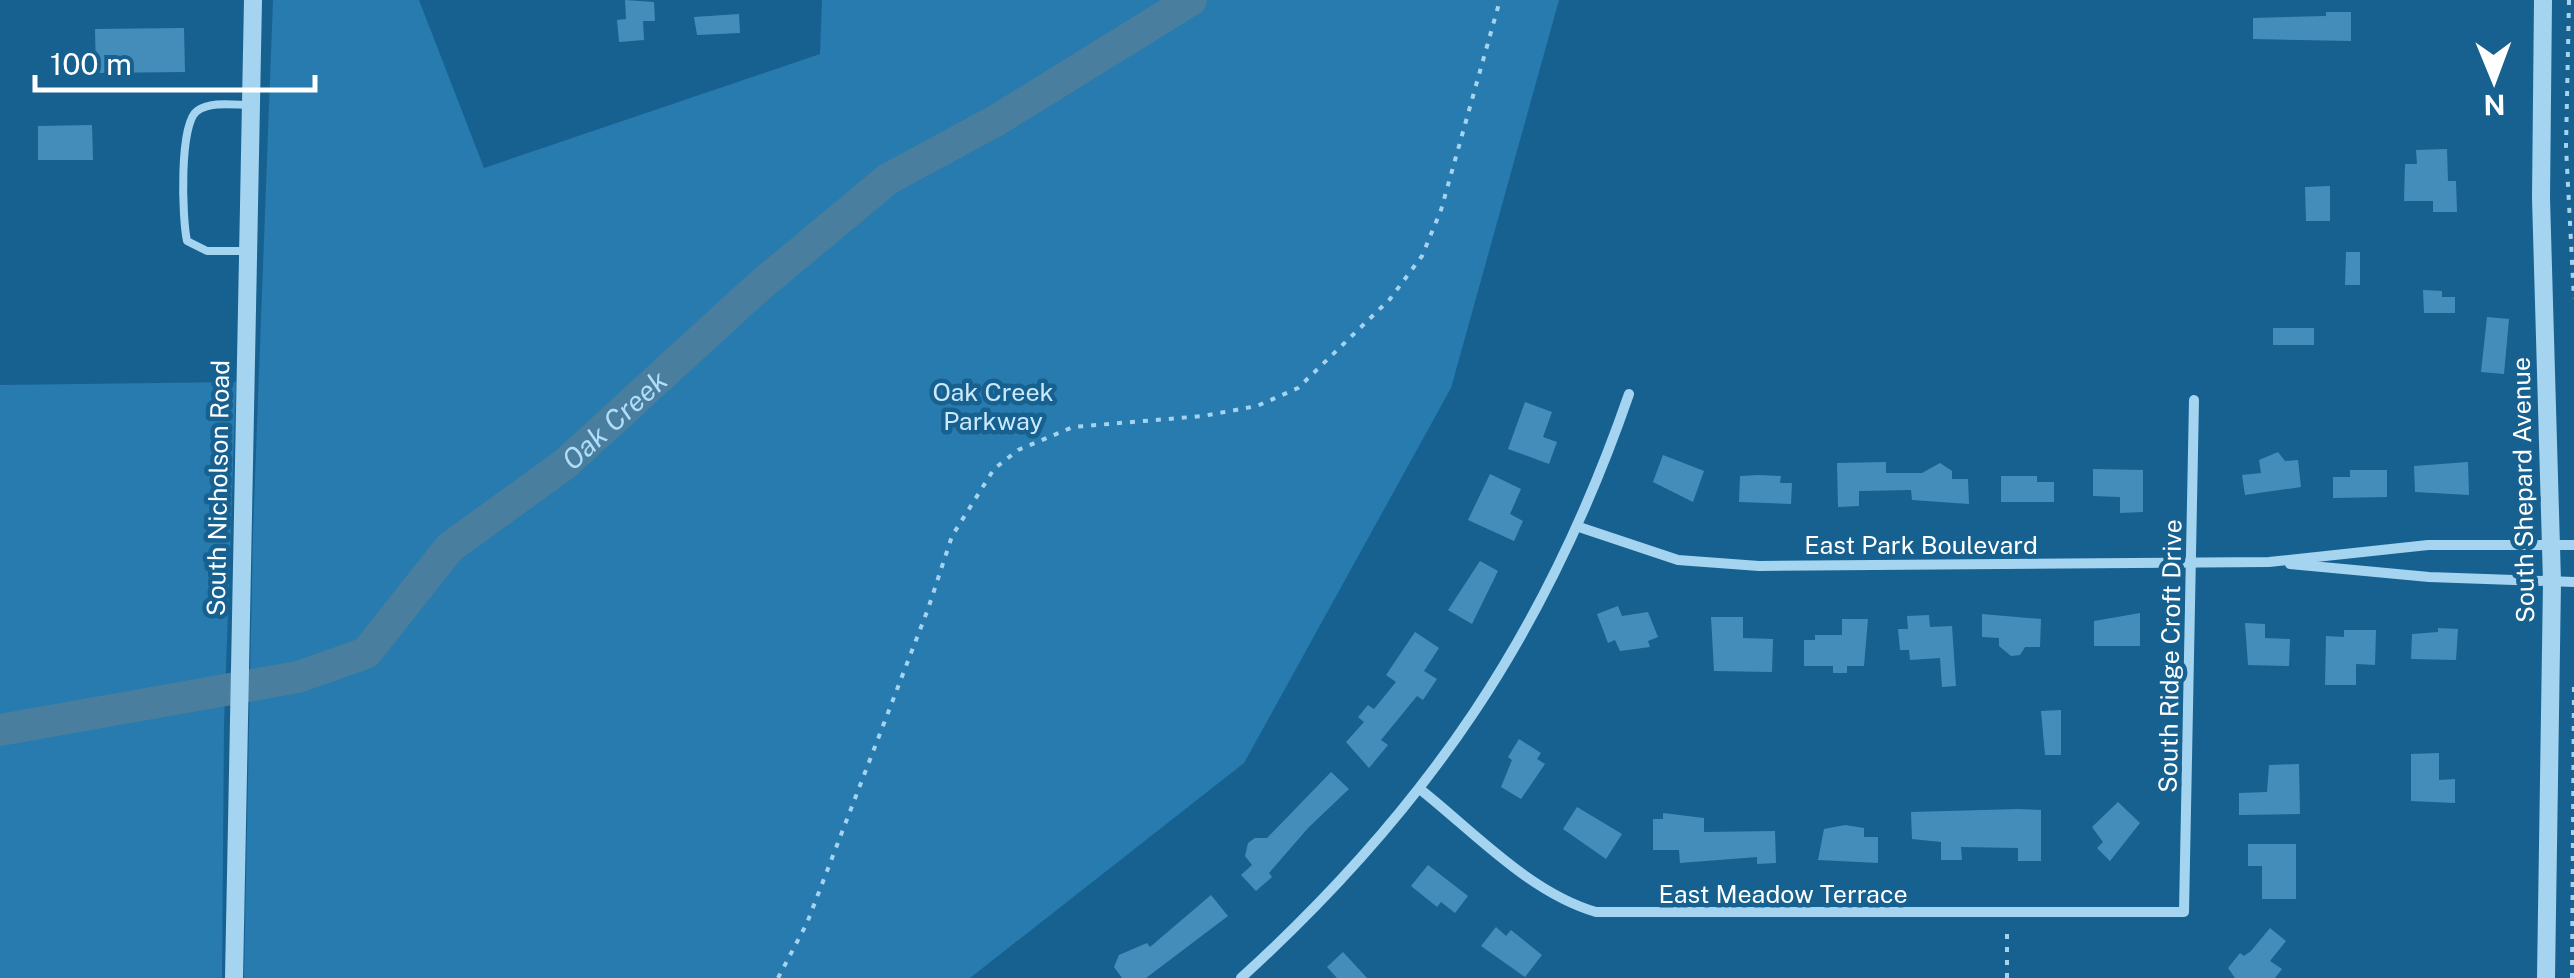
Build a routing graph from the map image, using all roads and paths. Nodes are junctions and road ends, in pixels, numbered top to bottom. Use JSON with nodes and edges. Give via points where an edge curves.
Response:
{"nodes":[{"id":1,"x":253,"y":0,"type":"edge"},
{"id":2,"x":1500,"y":0,"type":"edge"},
{"id":3,"x":2543,"y":0,"type":"edge"},
{"id":4,"x":2569,"y":0,"type":"edge"},
{"id":5,"x":251,"y":105,"type":"junction"},
{"id":6,"x":248,"y":251,"type":"junction"},
{"id":7,"x":2574,"y":298,"type":"edge"},
{"id":8,"x":1629,"y":394,"type":"dead end"},
{"id":9,"x":2194,"y":400,"type":"dead end"},
{"id":10,"x":1580,"y":527,"type":"junction"},
{"id":11,"x":2551,"y":545,"type":"junction"},
{"id":12,"x":2574,"y":545,"type":"edge"},
{"id":13,"x":2269,"y":562,"type":"junction"},
{"id":14,"x":2192,"y":564,"type":"junction"},
{"id":15,"x":2552,"y":582,"type":"junction"},
{"id":16,"x":2574,"y":582,"type":"edge"},
{"id":17,"x":2574,"y":685,"type":"edge"},
{"id":18,"x":1421,"y":790,"type":"junction"},
{"id":19,"x":2184,"y":912,"type":"joint"},
{"id":20,"x":2007,"y":913,"type":"junction"},
{"id":21,"x":234,"y":978,"type":"edge"},
{"id":22,"x":778,"y":978,"type":"edge"},
{"id":23,"x":1241,"y":978,"type":"edge"},
{"id":24,"x":2007,"y":978,"type":"edge"},
{"id":25,"x":2546,"y":978,"type":"edge"},
{"id":26,"x":2572,"y":978,"type":"edge"}],
"edges":[{"from":1,"to":5,"type":"street","name":"South Nicholson Road"},
{"from":2,"to":22,"type":"path","via":[[1422,256],[1390,299],[1298,388],[1257,406],[1203,416],[1073,427],[1018,450],[994,469],[952,536],[807,923]]},
{"from":3,"to":11,"type":"street","name":"South Shepard Avenue","via":[[2541,236]]},
{"from":4,"to":7,"type":"path","via":[[2566,147]]},
{"from":5,"to":6,"type":"street","name":"South Nicholson Road"},
{"from":5,"to":6,"type":"lane","via":[[208,105],[185,130],[187,241],[207,251]]},
{"from":6,"to":21,"type":"street","name":"South Nicholson Road"},
{"from":8,"to":10,"type":"street"},
{"from":9,"to":14,"type":"street","name":"South Ridge Croft Drive"},
{"from":10,"to":14,"type":"street","name":"East Park Boulevard","via":[[1642,551],[1719,565]]},
{"from":10,"to":18,"type":"street","via":[[1510,659]]},
{"from":11,"to":12,"type":"street","name":"East Park Boulevard"},
{"from":11,"to":13,"type":"street","name":"East Park Boulevard","via":[[2428,545]]},
{"from":11,"to":15,"type":"street","name":"South Shepard Avenue"},
{"from":13,"to":14,"type":"street","name":"East Park Boulevard"},
{"from":13,"to":15,"type":"street","name":"East Park Boulevard"},
{"from":14,"to":19,"type":"street","name":"South Ridge Croft Drive"},
{"from":15,"to":16,"type":"street","name":"East Park Boulevard"},
{"from":15,"to":25,"type":"street","name":"South Shepard Avenue"},
{"from":17,"to":26,"type":"path"},
{"from":18,"to":20,"type":"street","name":"East Meadow Terrace","via":[[1543,887],[1596,912]]},
{"from":18,"to":23,"type":"street","via":[[1309,916]]},
{"from":19,"to":20,"type":"street","name":"East Meadow Terrace"},
{"from":20,"to":24,"type":"path"}]}
